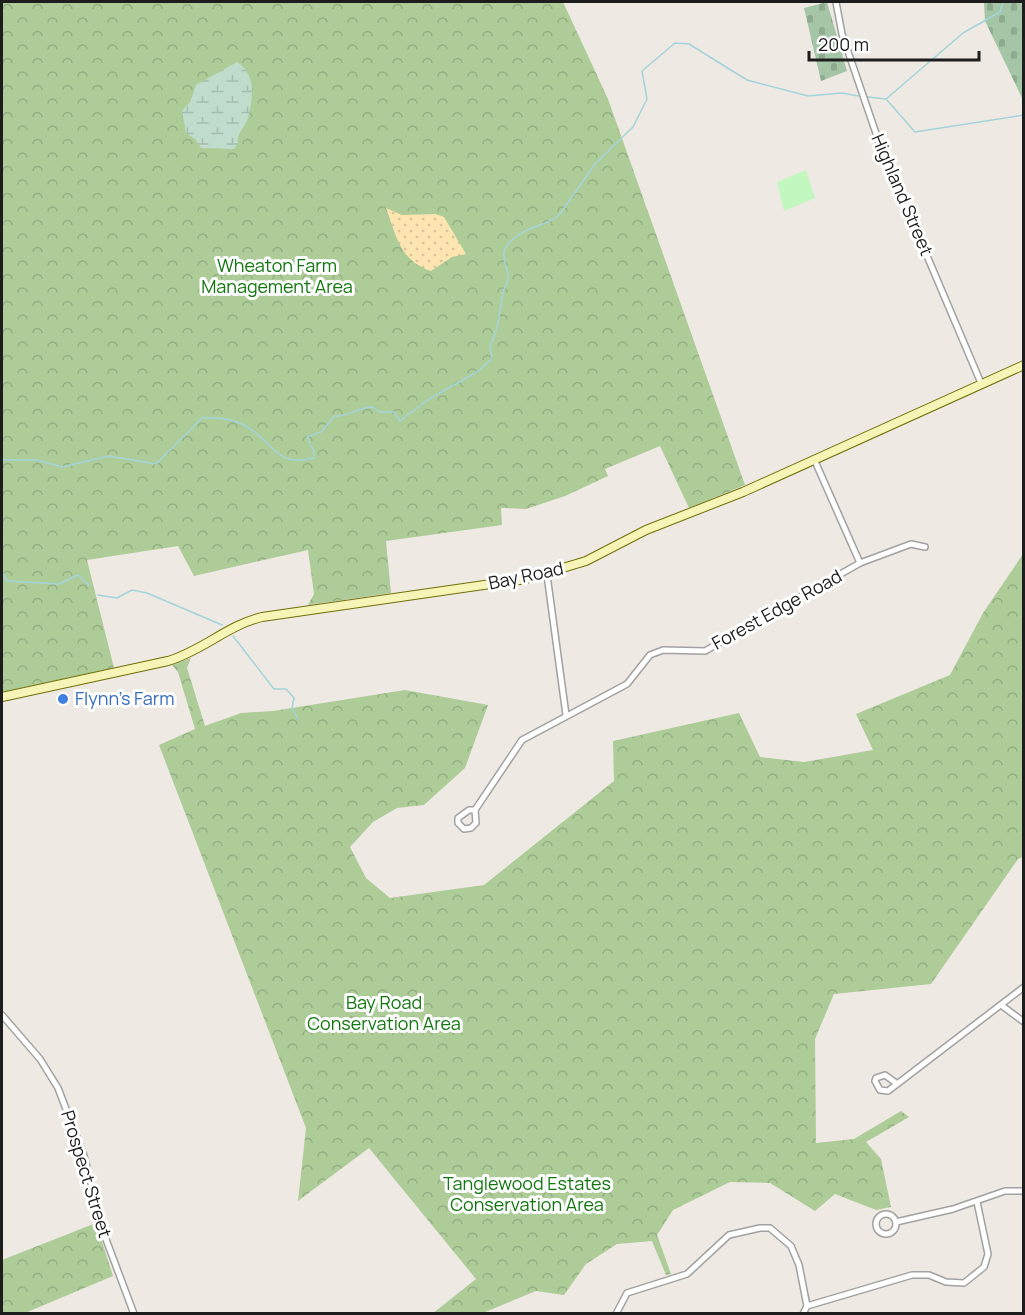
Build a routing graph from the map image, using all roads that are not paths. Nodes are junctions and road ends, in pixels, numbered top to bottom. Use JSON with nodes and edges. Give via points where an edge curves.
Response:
{"nodes":[{"id":1,"x":836,"y":2,"type":"edge"},
{"id":2,"x":1023,"y":365,"type":"edge"},
{"id":3,"x":981,"y":383,"type":"junction"},
{"id":4,"x":814,"y":459,"type":"junction"},
{"id":5,"x":925,"y":547,"type":"dead end"},
{"id":6,"x":860,"y":563,"type":"junction"},
{"id":7,"x":547,"y":575,"type":"junction"},
{"id":8,"x":2,"y":697,"type":"edge"},
{"id":9,"x":566,"y":715,"type":"junction"},
{"id":10,"x":475,"y":810,"type":"dead end"},
{"id":11,"x":1023,"y":987,"type":"edge"},
{"id":12,"x":1001,"y":1005,"type":"junction"},
{"id":13,"x":2,"y":1015,"type":"edge"},
{"id":14,"x":1023,"y":1022,"type":"edge"},
{"id":15,"x":896,"y":1083,"type":"dead end"},
{"id":16,"x":1023,"y":1191,"type":"edge"},
{"id":17,"x":977,"y":1202,"type":"junction"},
{"id":18,"x":896,"y":1222,"type":"dead end"},
{"id":19,"x":807,"y":1306,"type":"junction"},
{"id":20,"x":134,"y":1314,"type":"edge"},
{"id":21,"x":616,"y":1314,"type":"edge"},
{"id":22,"x":803,"y":1314,"type":"edge"}],
"edges":[{"from":1,"to":3,"type":"street","name":"Highland Street","via":[[844,43],[880,145]]},
{"from":2,"to":3,"type":"main road","name":"Bay Road"},
{"from":3,"to":4,"type":"main road","name":"Bay Road"},
{"from":4,"to":6,"type":"street"},
{"from":4,"to":7,"type":"main road","name":"Bay Road"},
{"from":5,"to":6,"type":"street","name":"Forest Edge Road","via":[[910,544]]},
{"from":6,"to":9,"type":"street","name":"Forest Edge Road","via":[[705,651],[663,650],[650,655],[627,684]]},
{"from":7,"to":8,"type":"main road","name":"Bay Road","via":[[256,619],[162,663]]},
{"from":7,"to":9,"type":"street"},
{"from":9,"to":10,"type":"street","name":"Forest Edge Road","via":[[522,741]]},
{"from":11,"to":12,"type":"street"},
{"from":12,"to":14,"type":"street"},
{"from":12,"to":15,"type":"street"},
{"from":13,"to":20,"type":"street","name":"Prospect Street","via":[[40,1059],[58,1088]]},
{"from":16,"to":17,"type":"street","via":[[999,1193]]},
{"from":17,"to":18,"type":"street"},
{"from":17,"to":19,"type":"street","via":[[988,1254],[976,1276],[964,1283],[953,1283],[929,1275],[912,1275]]},
{"from":19,"to":21,"type":"street","via":[[792,1246],[770,1228],[760,1228],[729,1235],[687,1275],[627,1293]]},
{"from":19,"to":22,"type":"street"}]}
